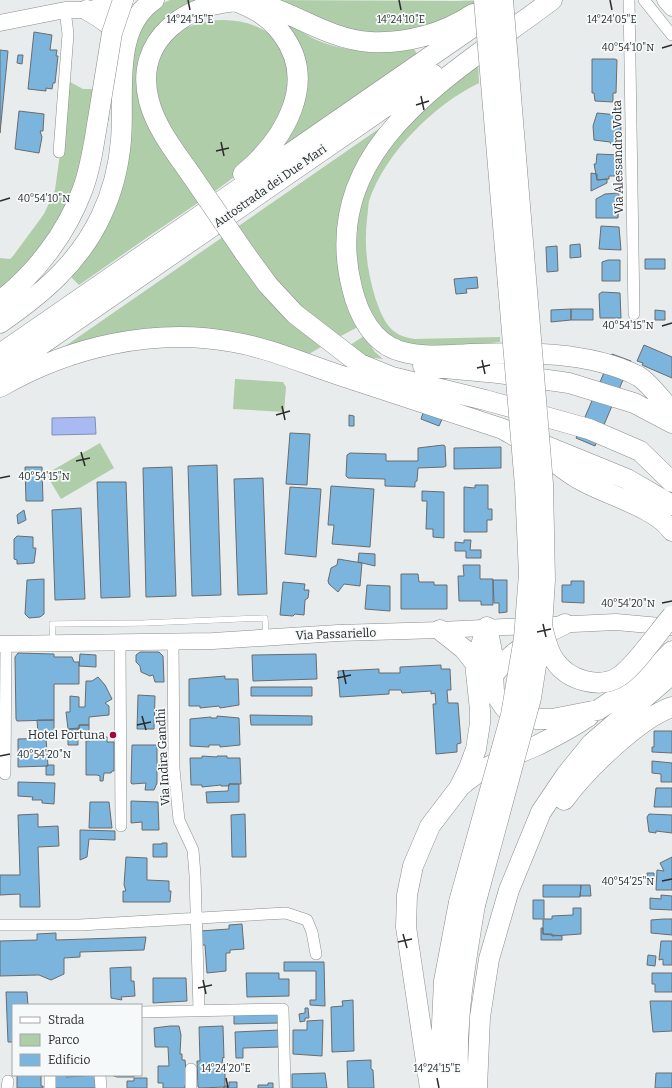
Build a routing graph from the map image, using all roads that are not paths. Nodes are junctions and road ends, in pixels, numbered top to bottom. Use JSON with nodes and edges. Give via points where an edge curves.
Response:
{"nodes":[{"id":1,"x":124,"y":0,"type":"edge"},
{"id":2,"x":154,"y":0,"type":"edge"},
{"id":3,"x":232,"y":0,"type":"edge"},
{"id":4,"x":484,"y":0,"type":"edge"},
{"id":5,"x":495,"y":0,"type":"edge"},
{"id":6,"x":503,"y":0,"type":"edge"},
{"id":7,"x":512,"y":0,"type":"edge"},
{"id":8,"x":540,"y":0,"type":"edge"},
{"id":9,"x":552,"y":0,"type":"edge"},
{"id":10,"x":629,"y":0,"type":"edge"},
{"id":11,"x":644,"y":0,"type":"edge"},
{"id":12,"x":665,"y":0,"type":"edge"},
{"id":13,"x":76,"y":7,"type":"edge"},
{"id":14,"x":672,"y":8,"type":"edge"},
{"id":15,"x":0,"y":23,"type":"edge"},
{"id":16,"x":672,"y":35,"type":"edge"},
{"id":17,"x":124,"y":47,"type":"junction"},
{"id":18,"x":59,"y":152,"type":"dead end"},
{"id":19,"x":0,"y":301,"type":"edge"},
{"id":20,"x":634,"y":314,"type":"dead end"},
{"id":21,"x":0,"y":323,"type":"edge"},
{"id":22,"x":0,"y":349,"type":"edge"},
{"id":23,"x":0,"y":354,"type":"edge"},
{"id":24,"x":348,"y":355,"type":"junction"},
{"id":25,"x":0,"y":373,"type":"edge"},
{"id":26,"x":640,"y":377,"type":"junction"},
{"id":27,"x":0,"y":387,"type":"edge"},
{"id":28,"x":672,"y":394,"type":"edge"},
{"id":29,"x":672,"y":411,"type":"edge"},
{"id":30,"x":672,"y":423,"type":"edge"},
{"id":31,"x":503,"y":429,"type":"junction"},
{"id":32,"x":672,"y":482,"type":"edge"},
{"id":33,"x":672,"y":505,"type":"edge"},
{"id":34,"x":672,"y":531,"type":"edge"},
{"id":35,"x":672,"y":616,"type":"edge"},
{"id":36,"x":565,"y":624,"type":"junction"},
{"id":37,"x":542,"y":627,"type":"junction"},
{"id":38,"x":672,"y":627,"type":"edge"},
{"id":39,"x":487,"y":628,"type":"junction"},
{"id":40,"x":440,"y":630,"type":"junction"},
{"id":41,"x":266,"y":637,"type":"junction"},
{"id":42,"x":173,"y":641,"type":"junction"},
{"id":43,"x":53,"y":642,"type":"junction"},
{"id":44,"x":120,"y":642,"type":"junction"},
{"id":45,"x":3,"y":644,"type":"edge"},
{"id":46,"x":672,"y":651,"type":"edge"},
{"id":47,"x":475,"y":663,"type":"junction"},
{"id":48,"x":672,"y":674,"type":"edge"},
{"id":49,"x":492,"y":677,"type":"junction"},
{"id":50,"x":672,"y":708,"type":"edge"},
{"id":51,"x":598,"y":710,"type":"junction"},
{"id":52,"x":5,"y":774,"type":"dead end"},
{"id":53,"x":459,"y":788,"type":"junction"},
{"id":54,"x":121,"y":826,"type":"dead end"},
{"id":55,"x":524,"y":854,"type":"junction"},
{"id":56,"x":467,"y":904,"type":"junction"},
{"id":57,"x":195,"y":918,"type":"junction"},
{"id":58,"x":0,"y":925,"type":"edge"},
{"id":59,"x":316,"y":954,"type":"dead end"},
{"id":60,"x":199,"y":1010,"type":"junction"},
{"id":61,"x":142,"y":1012,"type":"edge"},
{"id":62,"x":191,"y":1069,"type":"dead end"},
{"id":63,"x":50,"y":1076,"type":"edge"},
{"id":64,"x":100,"y":1076,"type":"edge"},
{"id":65,"x":50,"y":1088,"type":"edge"},
{"id":66,"x":100,"y":1088,"type":"edge"},
{"id":67,"x":191,"y":1088,"type":"edge"},
{"id":68,"x":285,"y":1088,"type":"edge"},
{"id":69,"x":430,"y":1088,"type":"edge"},
{"id":70,"x":442,"y":1088,"type":"edge"},
{"id":71,"x":460,"y":1088,"type":"edge"},
{"id":72,"x":477,"y":1088,"type":"edge"}],
"edges":[{"from":1,"to":13,"type":"street"},
{"from":1,"to":19,"type":"highway","bridge":true,"via":[[112,33],[83,190],[58,237],[41,261]]},
{"from":2,"to":17,"type":"highway","via":[[137,16]]},
{"from":3,"to":5,"type":"highway","via":[[263,5],[342,37],[384,42],[433,33],[457,23]]},
{"from":3,"to":22,"type":"highway","via":[[253,8],[269,20],[294,53],[298,89],[291,112],[277,137],[264,154],[238,178],[99,274]]},
{"from":3,"to":24,"type":"highway","bridge":true,"via":[[194,7],[175,19],[160,35],[148,63],[147,91],[152,110],[192,176],[268,285],[295,314]]},
{"from":4,"to":56,"type":"highway","bridge":true,"via":[[524,479],[529,574],[524,638],[511,715]]},
{"from":6,"to":37,"type":"highway","bridge":true,"via":[[543,484],[545,580]]},
{"from":7,"to":23,"type":"highway","name":"Autostrada dei Due Mari"},
{"from":8,"to":25,"type":"highway","name":"Autostrada dei Due Mari"},
{"from":9,"to":26,"type":"highway","via":[[427,93],[371,157],[353,192],[346,230],[348,272],[353,294],[368,327],[387,345],[398,351],[432,355],[564,355],[612,366]]},
{"from":10,"to":20,"type":"street","name":"Via Alessandro Volta"},
{"from":11,"to":16,"type":"street"},
{"from":12,"to":14,"type":"street"},
{"from":13,"to":15,"type":"street"},
{"from":13,"to":17,"type":"highway","via":[[110,25],[119,34]]},
{"from":13,"to":18,"type":"street","via":[[68,34]]},
{"from":17,"to":21,"type":"highway","via":[[121,140],[111,191],[102,215],[88,241],[70,264],[42,292]]},
{"from":24,"to":30,"type":"highway","via":[[379,362],[498,373],[570,383],[634,402]]},
{"from":24,"to":32,"type":"highway","via":[[360,364],[392,377],[589,429],[640,451]]},
{"from":26,"to":28,"type":"highway"},
{"from":26,"to":29,"type":"highway"},
{"from":27,"to":31,"type":"highway","via":[[58,361],[111,345],[164,336],[211,338],[257,348]]},
{"from":31,"to":33,"type":"highway","via":[[628,480]]},
{"from":31,"to":34,"type":"highway","via":[[575,477],[655,515],[668,524]]},
{"from":35,"to":37,"type":"highway","bridge":true,"via":[[628,668],[620,676],[609,681],[584,681],[560,667],[549,651]]},
{"from":36,"to":38,"type":"street","name":"Via Passariello","via":[[616,622]]},
{"from":36,"to":39,"type":"street","name":"Via Passariello"},
{"from":36,"to":49,"type":"highway","via":[[537,638],[507,658]]},
{"from":37,"to":56,"type":"highway","bridge":true,"via":[[531,698]]},
{"from":39,"to":40,"type":"street","name":"Via Passariello"},
{"from":39,"to":47,"type":"highway"},
{"from":39,"to":49,"type":"highway","via":[[492,652]]},
{"from":40,"to":41,"type":"street","name":"Via Passariello"},
{"from":40,"to":47,"type":"highway","via":[[464,649]]},
{"from":41,"to":42,"type":"street","name":"Via Passariello"},
{"from":41,"to":43,"type":"lane","via":[[265,618],[52,624]]},
{"from":42,"to":44,"type":"street","name":"Via Passariello"},
{"from":42,"to":57,"type":"street","name":"Via Indira Gandhi","via":[[174,769],[179,820],[193,850]]},
{"from":43,"to":44,"type":"street","name":"Via Passariello"},
{"from":43,"to":45,"type":"street","name":"Via Passariello"},
{"from":44,"to":54,"type":"street"},
{"from":45,"to":52,"type":"street"},
{"from":46,"to":51,"type":"highway","via":[[644,678]]},
{"from":47,"to":53,"type":"highway","via":[[480,695],[480,723],[476,749]]},
{"from":48,"to":55,"type":"highway","via":[[586,750],[566,774],[541,812]]},
{"from":49,"to":51,"type":"highway","via":[[494,692],[505,708],[521,717],[552,719]]},
{"from":50,"to":55,"type":"highway","via":[[651,717],[630,732],[576,783]]},
{"from":51,"to":53,"type":"highway","via":[[559,734],[473,774]]},
{"from":53,"to":69,"type":"highway","via":[[430,826],[413,866],[407,895],[406,927]]},
{"from":55,"to":72,"type":"highway","via":[[509,890],[489,959],[480,1017]]},
{"from":56,"to":70,"type":"highway","via":[[444,981],[440,1067]]},
{"from":56,"to":71,"type":"highway","via":[[458,1067]]},
{"from":57,"to":58,"type":"street"},
{"from":57,"to":59,"type":"street","via":[[286,913],[307,920]]},
{"from":57,"to":60,"type":"street","name":"Via Indira Gandhi"},
{"from":60,"to":61,"type":"street"},
{"from":60,"to":68,"type":"street","via":[[283,1009]]},
{"from":62,"to":67,"type":"street"},
{"from":63,"to":65,"type":"street"},
{"from":64,"to":66,"type":"street"}]}
